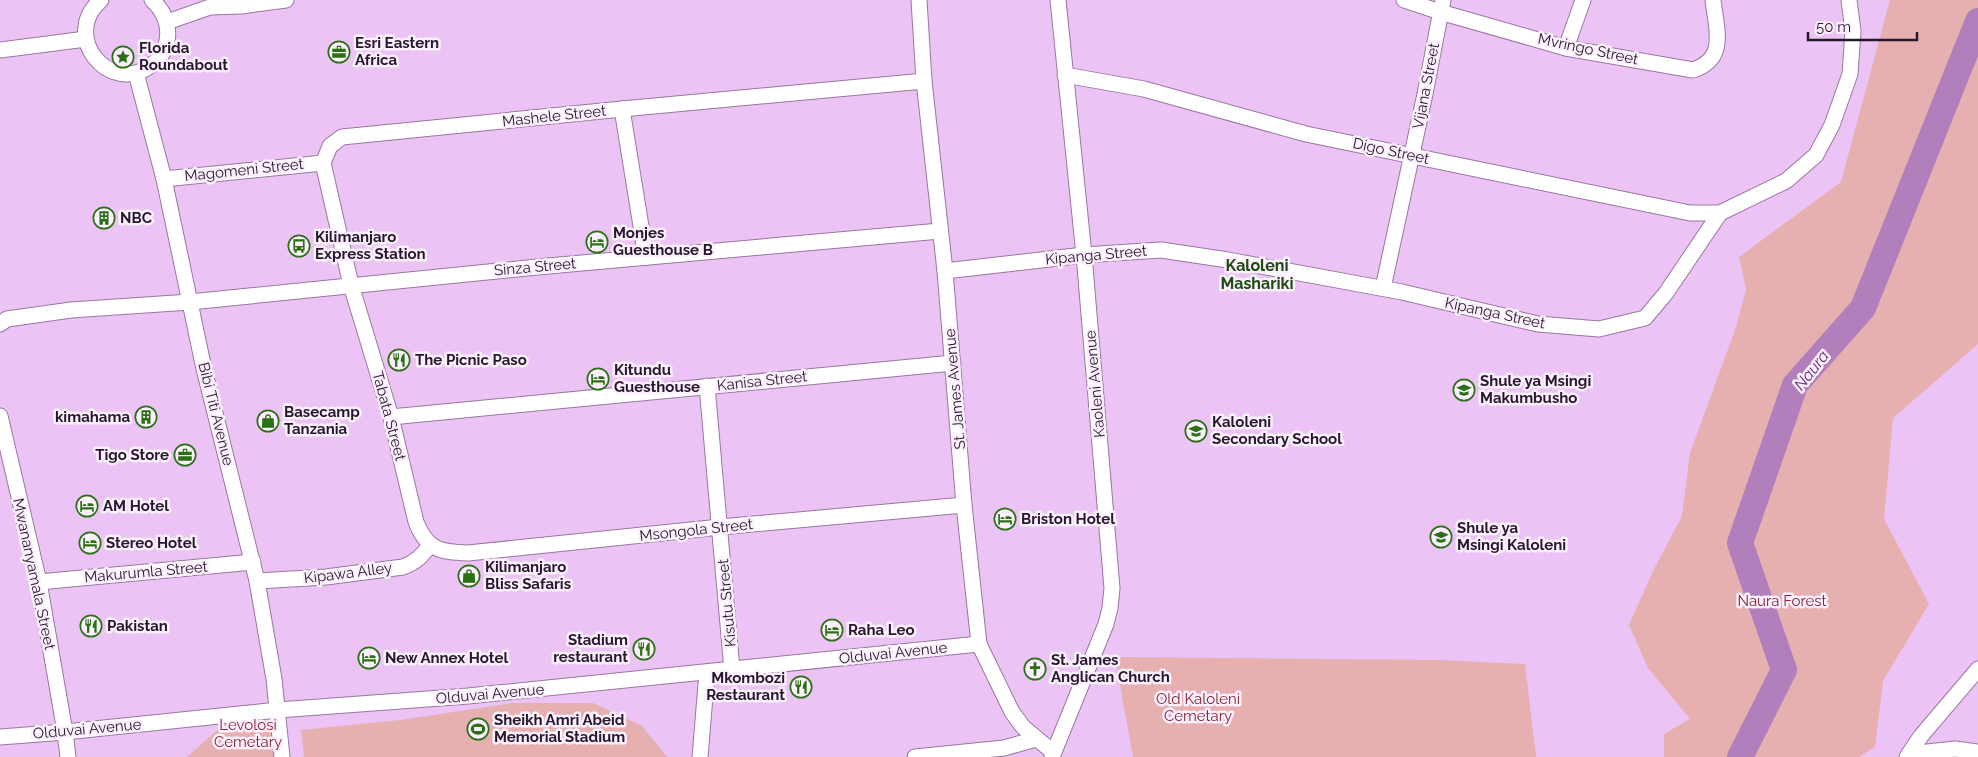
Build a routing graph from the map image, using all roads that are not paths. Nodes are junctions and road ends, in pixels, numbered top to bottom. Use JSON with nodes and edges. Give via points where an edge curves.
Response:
{"nodes":[{"id":1,"x":102,"y":0,"type":"edge"},
{"id":2,"x":152,"y":0,"type":"edge"},
{"id":3,"x":278,"y":0,"type":"edge"},
{"id":4,"x":286,"y":0,"type":"edge"},
{"id":5,"x":919,"y":0,"type":"edge"},
{"id":6,"x":1058,"y":0,"type":"edge"},
{"id":7,"x":1404,"y":0,"type":"edge"},
{"id":8,"x":1583,"y":0,"type":"edge"},
{"id":9,"x":1713,"y":0,"type":"edge"},
{"id":10,"x":1849,"y":0,"type":"edge"},
{"id":11,"x":1441,"y":6,"type":"edge"},
{"id":12,"x":167,"y":22,"type":"junction"},
{"id":13,"x":86,"y":39,"type":"junction"},
{"id":14,"x":1566,"y":48,"type":"junction"},
{"id":15,"x":0,"y":50,"type":"edge"},
{"id":16,"x":136,"y":73,"type":"junction"},
{"id":17,"x":1065,"y":74,"type":"junction"},
{"id":18,"x":924,"y":81,"type":"junction"},
{"id":19,"x":622,"y":109,"type":"junction"},
{"id":20,"x":1412,"y":156,"type":"junction"},
{"id":21,"x":323,"y":163,"type":"junction"},
{"id":22,"x":164,"y":179,"type":"junction"},
{"id":23,"x":1720,"y":213,"type":"junction"},
{"id":24,"x":940,"y":231,"type":"junction"},
{"id":25,"x":1084,"y":255,"type":"junction"},
{"id":26,"x":646,"y":257,"type":"junction"},
{"id":27,"x":945,"y":271,"type":"junction"},
{"id":28,"x":351,"y":286,"type":"junction"},
{"id":29,"x":1383,"y":288,"type":"junction"},
{"id":30,"x":190,"y":302,"type":"junction"},
{"id":31,"x":0,"y":324,"type":"edge"},
{"id":32,"x":953,"y":363,"type":"junction"},
{"id":33,"x":707,"y":386,"type":"junction"},
{"id":34,"x":0,"y":416,"type":"edge"},
{"id":35,"x":391,"y":417,"type":"junction"},
{"id":36,"x":964,"y":505,"type":"junction"},
{"id":37,"x":720,"y":527,"type":"junction"},
{"id":38,"x":430,"y":545,"type":"junction"},
{"id":39,"x":253,"y":562,"type":"junction"},
{"id":40,"x":257,"y":581,"type":"junction"},
{"id":41,"x":38,"y":582,"type":"junction"},
{"id":42,"x":979,"y":644,"type":"junction"},
{"id":43,"x":732,"y":670,"type":"junction"},
{"id":44,"x":1978,"y":670,"type":"edge"},
{"id":45,"x":707,"y":672,"type":"junction"},
{"id":46,"x":278,"y":710,"type":"junction"},
{"id":47,"x":65,"y":732,"type":"junction"},
{"id":48,"x":0,"y":737,"type":"edge"},
{"id":49,"x":1036,"y":739,"type":"junction"},
{"id":50,"x":1978,"y":752,"type":"edge"},
{"id":51,"x":1052,"y":755,"type":"edge"},
{"id":52,"x":1908,"y":756,"type":"edge"},
{"id":53,"x":68,"y":757,"type":"edge"},
{"id":54,"x":282,"y":757,"type":"edge"},
{"id":55,"x":700,"y":757,"type":"edge"},
{"id":56,"x":915,"y":757,"type":"edge"}],
"edges":[{"from":1,"to":13,"type":"street","via":[[88,16]]},
{"from":2,"to":12,"type":"street","via":[[160,7]]},
{"from":3,"to":4,"type":"street"},
{"from":3,"to":12,"type":"street","via":[[210,7]]},
{"from":5,"to":18,"type":"street","name":"St. James Avenue"},
{"from":6,"to":17,"type":"street","name":"Kaoleni Avenue"},
{"from":7,"to":11,"type":"street","name":"Mvringo Street"},
{"from":8,"to":14,"type":"street"},
{"from":9,"to":14,"type":"street","name":"Mvringo Street","via":[[1718,35],[1715,51],[1705,66],[1693,70]]},
{"from":10,"to":23,"type":"street","via":[[1853,31],[1850,74],[1832,125],[1816,155],[1786,181]]},
{"from":11,"to":14,"type":"street","name":"Mvringo Street"},
{"from":11,"to":20,"type":"street","name":"Vijana Street"},
{"from":12,"to":16,"type":"street","via":[[168,33],[162,54],[146,69]]},
{"from":13,"to":15,"type":"street"},
{"from":13,"to":16,"type":"street","via":[[98,63],[110,70]]},
{"from":16,"to":22,"type":"street","name":"Bibi Titi Avenue"},
{"from":17,"to":20,"type":"street","name":"Digo Street","via":[[1144,89],[1306,134]]},
{"from":17,"to":25,"type":"street","name":"Kaoleni Avenue"},
{"from":18,"to":19,"type":"street","name":"Mashele Street"},
{"from":18,"to":24,"type":"street","name":"St. James Avenue"},
{"from":19,"to":21,"type":"street","name":"Mashele Street","via":[[342,138],[330,146]]},
{"from":19,"to":26,"type":"street"},
{"from":20,"to":23,"type":"street","name":"Digo Street","via":[[1690,213]]},
{"from":20,"to":29,"type":"street","name":"Vijana Street"},
{"from":21,"to":22,"type":"street","name":"Magomeni Street"},
{"from":21,"to":28,"type":"street"},
{"from":22,"to":30,"type":"street","name":"Bibi Titi Avenue"},
{"from":23,"to":29,"type":"street","name":"Kipanga Street","via":[[1646,318],[1599,329],[1538,324]]},
{"from":24,"to":26,"type":"street","name":"Sinza Street"},
{"from":24,"to":27,"type":"street","name":"St. James Avenue"},
{"from":25,"to":27,"type":"street","name":"Kipanga Street"},
{"from":25,"to":29,"type":"street","name":"Kipanga Street","via":[[1161,250]]},
{"from":25,"to":51,"type":"street","name":"Kaoleni Avenue","via":[[1112,588],[1106,624]]},
{"from":26,"to":28,"type":"street","name":"Sinza Street"},
{"from":27,"to":32,"type":"street","name":"St. James Avenue"},
{"from":28,"to":30,"type":"street","name":"Sinza Street"},
{"from":28,"to":35,"type":"street","name":"Tabata Street"},
{"from":30,"to":31,"type":"street","via":[[72,310],[7,319]]},
{"from":30,"to":39,"type":"street","name":"Bibi Titi Avenue"},
{"from":32,"to":33,"type":"street","name":"Kanisa Street"},
{"from":32,"to":36,"type":"street","name":"St. James Avenue"},
{"from":33,"to":35,"type":"street","name":"Kanisa Street"},
{"from":33,"to":37,"type":"street","name":"Kisutu Street"},
{"from":34,"to":41,"type":"street","name":"Mwananyamala Street"},
{"from":35,"to":38,"type":"street","name":"Tabata Street","via":[[416,522]]},
{"from":36,"to":37,"type":"street","name":"Msongola Street"},
{"from":36,"to":42,"type":"street","name":"St. James Avenue"},
{"from":37,"to":38,"type":"street","name":"Msongola Street","via":[[468,553],[445,552]]},
{"from":37,"to":43,"type":"street","name":"Kisutu Street"},
{"from":38,"to":40,"type":"street","name":"Kipawa Alley","via":[[414,563],[403,566],[326,577]]},
{"from":39,"to":40,"type":"street","name":"Bibi Titi Avenue"},
{"from":39,"to":41,"type":"street","name":"Makurumla Street"},
{"from":40,"to":46,"type":"street","name":"Bibi Titi Avenue"},
{"from":41,"to":47,"type":"street","name":"Mwananyamala Street"},
{"from":42,"to":43,"type":"street","name":"Olduvai Avenue"},
{"from":42,"to":49,"type":"street","name":"St. James Avenue","via":[[1012,712]]},
{"from":43,"to":45,"type":"street","name":"Olduvai Avenue"},
{"from":44,"to":52,"type":"street","via":[[1921,736]]},
{"from":45,"to":46,"type":"street","name":"Olduvai Avenue","via":[[468,696]]},
{"from":45,"to":55,"type":"street"},
{"from":46,"to":47,"type":"street","name":"Olduvai Avenue"},
{"from":46,"to":54,"type":"street","name":"Bibi Titi Avenue"},
{"from":47,"to":48,"type":"street","name":"Olduvai Avenue"},
{"from":47,"to":53,"type":"street","name":"Mwananyamala Street"},
{"from":49,"to":51,"type":"street","name":"St. James Avenue"},
{"from":49,"to":56,"type":"street","via":[[1004,748]]},
{"from":50,"to":52,"type":"street","via":[[1955,749]]}]}
